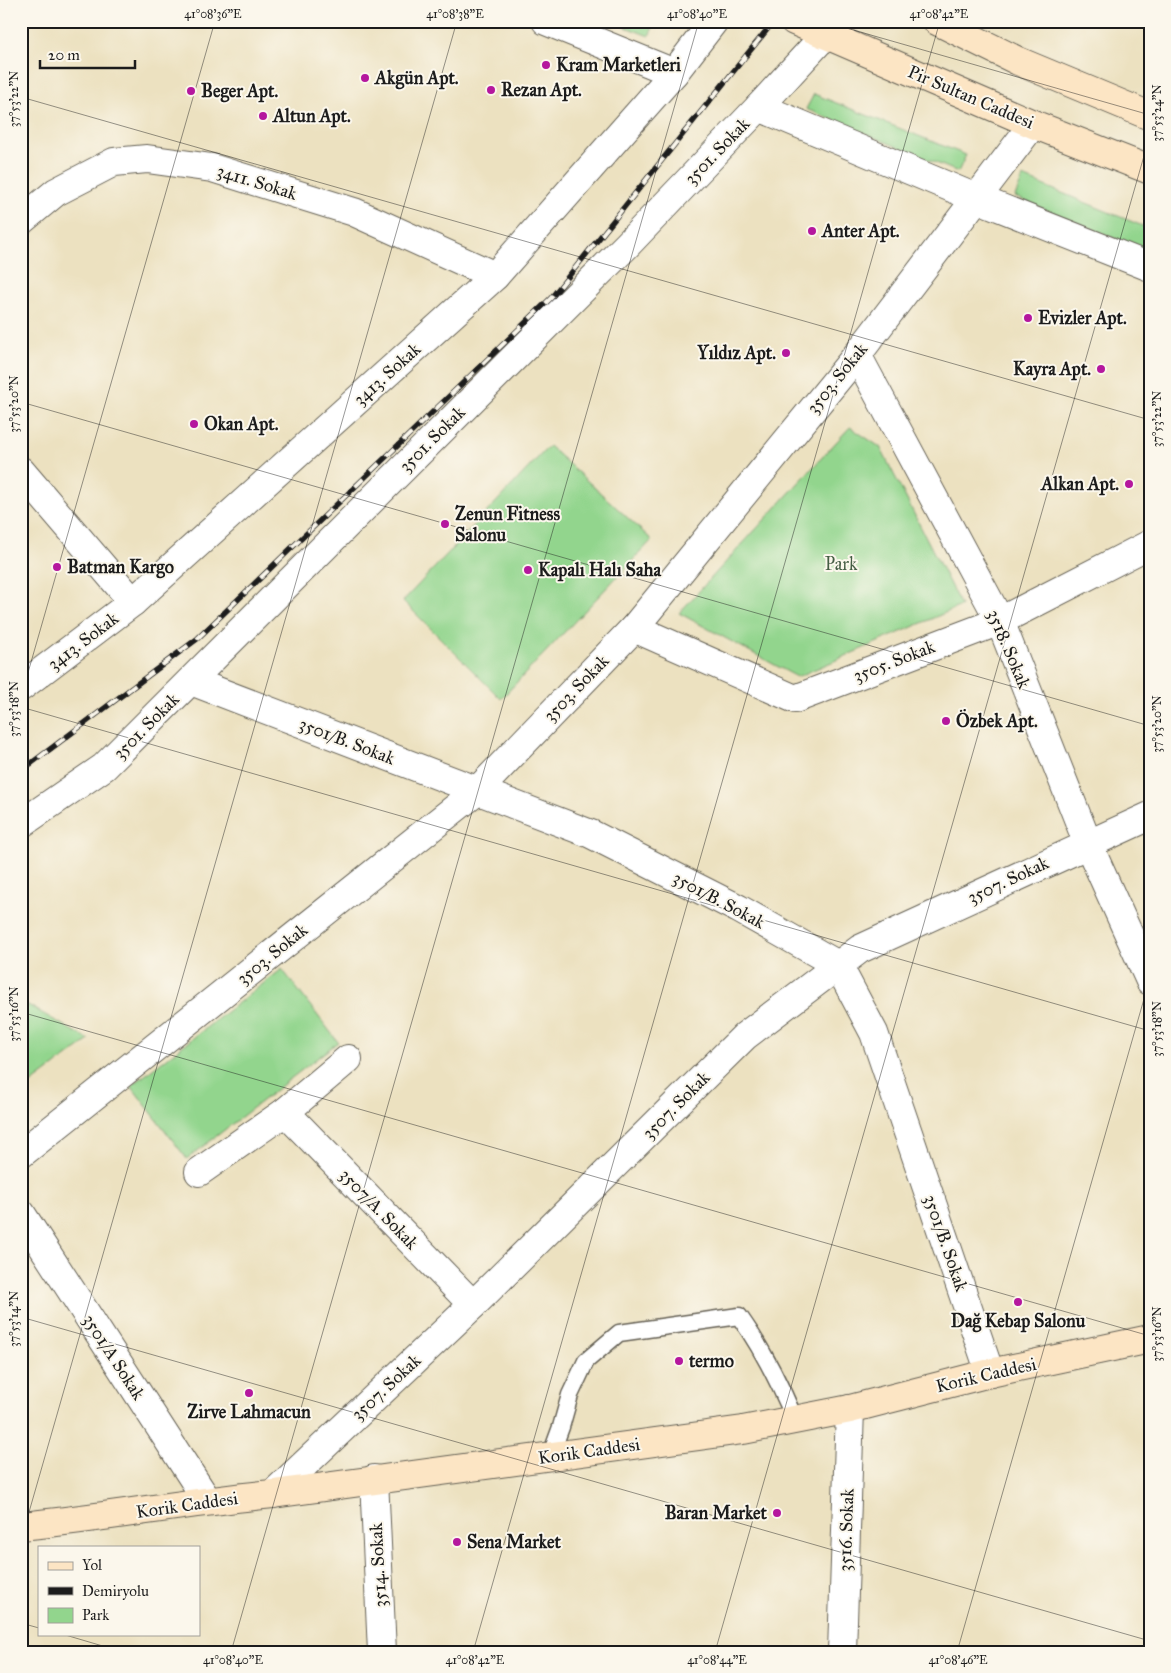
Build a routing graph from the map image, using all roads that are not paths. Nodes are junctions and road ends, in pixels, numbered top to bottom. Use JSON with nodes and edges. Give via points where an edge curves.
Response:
{"nodes":[{"id":1,"x":546,"y":21,"type":"edge"},
{"id":2,"x":714,"y":21,"type":"edge"},
{"id":3,"x":794,"y":21,"type":"edge"},
{"id":4,"x":937,"y":21,"type":"edge"},
{"id":5,"x":826,"y":34,"type":"junction"},
{"id":6,"x":674,"y":73,"type":"junction"},
{"id":7,"x":759,"y":107,"type":"junction"},
{"id":8,"x":1150,"y":116,"type":"edge"},
{"id":9,"x":1033,"y":124,"type":"junction"},
{"id":10,"x":1150,"y":170,"type":"edge"},
{"id":11,"x":976,"y":198,"type":"junction"},
{"id":12,"x":21,"y":222,"type":"edge"},
{"id":13,"x":1150,"y":267,"type":"edge"},
{"id":14,"x":495,"y":276,"type":"junction"},
{"id":15,"x":857,"y":355,"type":"junction"},
{"id":16,"x":21,"y":471,"type":"edge"},
{"id":17,"x":1150,"y":544,"type":"edge"},
{"id":18,"x":133,"y":602,"type":"junction"},
{"id":19,"x":1000,"y":621,"type":"junction"},
{"id":20,"x":634,"y":628,"type":"junction"},
{"id":21,"x":191,"y":681,"type":"junction"},
{"id":22,"x":21,"y":687,"type":"edge"},
{"id":23,"x":476,"y":791,"type":"junction"},
{"id":24,"x":1150,"y":816,"type":"edge"},
{"id":25,"x":21,"y":824,"type":"edge"},
{"id":26,"x":1088,"y":844,"type":"junction"},
{"id":27,"x":838,"y":965,"type":"junction"},
{"id":28,"x":1150,"y":981,"type":"edge"},
{"id":29,"x":348,"y":1059,"type":"dead end"},
{"id":30,"x":285,"y":1112,"type":"junction"},
{"id":31,"x":21,"y":1154,"type":"edge"},
{"id":32,"x":199,"y":1172,"type":"dead end"},
{"id":33,"x":21,"y":1213,"type":"edge"},
{"id":34,"x":473,"y":1305,"type":"junction"},
{"id":35,"x":1150,"y":1339,"type":"edge"},
{"id":36,"x":990,"y":1373,"type":"junction"},
{"id":37,"x":850,"y":1409,"type":"junction"},
{"id":38,"x":795,"y":1420,"type":"junction"},
{"id":39,"x":550,"y":1456,"type":"junction"},
{"id":40,"x":374,"y":1479,"type":"junction"},
{"id":41,"x":273,"y":1494,"type":"junction"},
{"id":42,"x":207,"y":1500,"type":"junction"},
{"id":43,"x":21,"y":1526,"type":"edge"},
{"id":44,"x":382,"y":1652,"type":"edge"},
{"id":45,"x":842,"y":1652,"type":"edge"}],
"edges":[{"from":1,"to":6,"type":"street"},
{"from":2,"to":6,"type":"street","name":"3413. Sokak"},
{"from":3,"to":5,"type":"main road","name":"Pir Sultan Caddesi"},
{"from":4,"to":8,"type":"main road","via":[[1018,61]]},
{"from":5,"to":7,"type":"street","name":"3501. Sokak"},
{"from":5,"to":9,"type":"main road","name":"Pir Sultan Caddesi"},
{"from":6,"to":14,"type":"street","name":"3413. Sokak"},
{"from":7,"to":11,"type":"street"},
{"from":7,"to":21,"type":"street","name":"3501. Sokak","via":[[626,245]]},
{"from":9,"to":10,"type":"main road","name":"Pir Sultan Caddesi"},
{"from":9,"to":11,"type":"street","name":"3503. Sokak"},
{"from":11,"to":13,"type":"street"},
{"from":11,"to":15,"type":"street","name":"3503. Sokak"},
{"from":12,"to":14,"type":"street","name":"3411. Sokak","via":[[56,192],[114,162],[147,159],[212,168],[354,212]]},
{"from":14,"to":18,"type":"street","name":"3413. Sokak"},
{"from":15,"to":19,"type":"street","name":"3518. Sokak"},
{"from":15,"to":20,"type":"street","name":"3503. Sokak"},
{"from":16,"to":18,"type":"street"},
{"from":17,"to":19,"type":"street","name":"3505. Sokak"},
{"from":18,"to":22,"type":"street","name":"3413. Sokak"},
{"from":19,"to":20,"type":"street","name":"3505. Sokak","via":[[795,700]]},
{"from":19,"to":26,"type":"street","name":"3518. Sokak"},
{"from":20,"to":23,"type":"street","name":"3503. Sokak"},
{"from":21,"to":23,"type":"street","name":"3501/B. Sokak"},
{"from":21,"to":25,"type":"street","name":"3501. Sokak","via":[[104,767]]},
{"from":23,"to":27,"type":"street","name":"3501/B. Sokak","via":[[591,834],[739,909]]},
{"from":23,"to":31,"type":"street","name":"3503. Sokak"},
{"from":24,"to":26,"type":"street","name":"3507. Sokak"},
{"from":26,"to":27,"type":"street","name":"3507. Sokak","via":[[860,949]]},
{"from":26,"to":28,"type":"street","name":"3518. Sokak"},
{"from":27,"to":34,"type":"street","name":"3507. Sokak","via":[[745,1036]]},
{"from":27,"to":36,"type":"street","name":"3501/B. Sokak","via":[[874,1032]]},
{"from":29,"to":30,"type":"street"},
{"from":30,"to":32,"type":"street"},
{"from":30,"to":34,"type":"street","name":"3507/A. Sokak"},
{"from":33,"to":42,"type":"street","name":"3501/A Sokak"},
{"from":34,"to":41,"type":"street","name":"3507. Sokak"},
{"from":35,"to":36,"type":"main road","name":"Korik Caddesi"},
{"from":36,"to":37,"type":"main road","name":"Korik Caddesi"},
{"from":37,"to":38,"type":"main road","name":"Korik Caddesi"},
{"from":37,"to":45,"type":"street","name":"3516. Sokak"},
{"from":38,"to":39,"type":"main road","name":"Korik Caddesi"},
{"from":38,"to":39,"type":"lane","via":[[756,1343],[738,1316],[619,1333],[586,1361],[570,1395]]},
{"from":39,"to":40,"type":"main road","name":"Korik Caddesi"},
{"from":40,"to":41,"type":"main road","name":"Korik Caddesi"},
{"from":40,"to":44,"type":"street","name":"3514. Sokak"},
{"from":41,"to":42,"type":"main road","name":"Korik Caddesi"},
{"from":42,"to":43,"type":"main road","name":"Korik Caddesi","via":[[76,1521]]}]}
